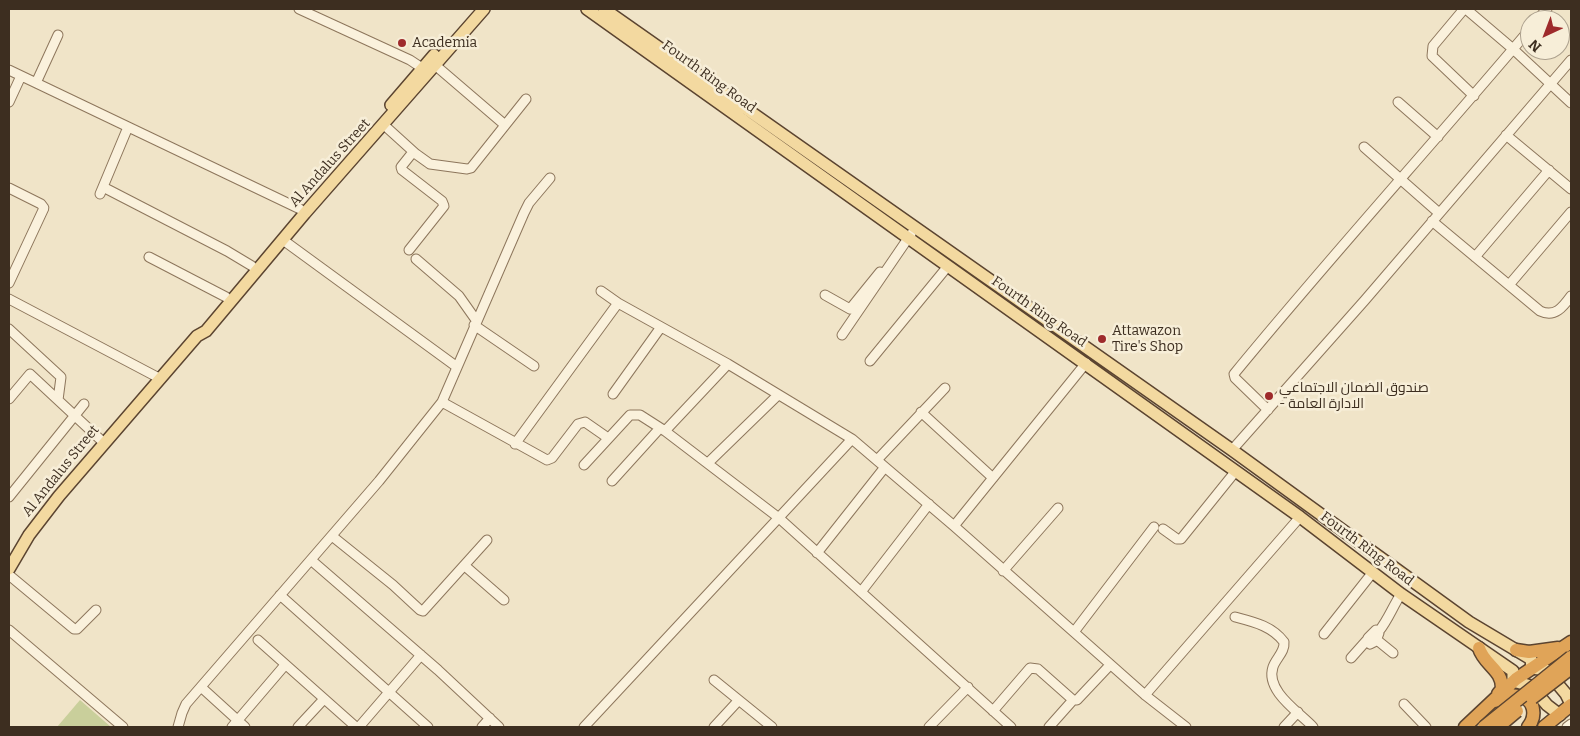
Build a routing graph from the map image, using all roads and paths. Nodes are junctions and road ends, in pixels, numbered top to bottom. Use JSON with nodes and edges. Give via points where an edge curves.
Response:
{"nodes":[{"id":1,"x":299,"y":9,"type":"edge"},
{"id":2,"x":475,"y":9,"type":"edge"},
{"id":3,"x":484,"y":9,"type":"edge"},
{"id":4,"x":587,"y":9,"type":"edge"},
{"id":5,"x":604,"y":9,"type":"edge"},
{"id":6,"x":1465,"y":9,"type":"edge"},
{"id":7,"x":310,"y":11,"type":"edge"},
{"id":8,"x":58,"y":35,"type":"dead end"},
{"id":9,"x":1520,"y":41,"type":"edge"},
{"id":10,"x":1513,"y":49,"type":"junction"},
{"id":11,"x":1571,"y":60,"type":"edge"},
{"id":12,"x":435,"y":66,"type":"junction"},
{"id":13,"x":422,"y":68,"type":"junction"},
{"id":14,"x":9,"y":70,"type":"edge"},
{"id":15,"x":21,"y":76,"type":"junction"},
{"id":16,"x":36,"y":83,"type":"junction"},
{"id":17,"x":1550,"y":84,"type":"junction"},
{"id":18,"x":1474,"y":96,"type":"junction"},
{"id":19,"x":526,"y":99,"type":"dead end"},
{"id":20,"x":9,"y":102,"type":"edge"},
{"id":21,"x":1398,"y":102,"type":"dead end"},
{"id":22,"x":1571,"y":103,"type":"edge"},
{"id":23,"x":393,"y":108,"type":"junction"},
{"id":24,"x":384,"y":125,"type":"junction"},
{"id":25,"x":505,"y":125,"type":"junction"},
{"id":26,"x":128,"y":127,"type":"junction"},
{"id":27,"x":1506,"y":135,"type":"junction"},
{"id":28,"x":1438,"y":137,"type":"junction"},
{"id":29,"x":1364,"y":147,"type":"dead end"},
{"id":30,"x":413,"y":152,"type":"junction"},
{"id":31,"x":1549,"y":170,"type":"junction"},
{"id":32,"x":550,"y":178,"type":"dead end"},
{"id":33,"x":1400,"y":179,"type":"junction"},
{"id":34,"x":9,"y":188,"type":"edge"},
{"id":35,"x":1571,"y":189,"type":"edge"},
{"id":36,"x":300,"y":209,"type":"junction"},
{"id":37,"x":1571,"y":212,"type":"edge"},
{"id":38,"x":1439,"y":213,"type":"junction"},
{"id":39,"x":1432,"y":221,"type":"junction"},
{"id":40,"x":910,"y":234,"type":"junction"},
{"id":41,"x":283,"y":240,"type":"junction"},
{"id":42,"x":410,"y":250,"type":"dead end"},
{"id":43,"x":149,"y":257,"type":"dead end"},
{"id":44,"x":1475,"y":257,"type":"junction"},
{"id":45,"x":416,"y":259,"type":"dead end"},
{"id":46,"x":252,"y":266,"type":"junction"},
{"id":47,"x":948,"y":266,"type":"junction"},
{"id":48,"x":9,"y":284,"type":"edge"},
{"id":49,"x":1509,"y":285,"type":"junction"},
{"id":50,"x":601,"y":291,"type":"dead end"},
{"id":51,"x":825,"y":295,"type":"dead end"},
{"id":52,"x":1571,"y":296,"type":"edge"},
{"id":53,"x":226,"y":297,"type":"junction"},
{"id":54,"x":9,"y":299,"type":"edge"},
{"id":55,"x":618,"y":303,"type":"junction"},
{"id":56,"x":475,"y":323,"type":"junction"},
{"id":57,"x":661,"y":327,"type":"junction"},
{"id":58,"x":9,"y":329,"type":"edge"},
{"id":59,"x":1062,"y":331,"type":"junction"},
{"id":60,"x":842,"y":335,"type":"dead end"},
{"id":61,"x":197,"y":336,"type":"junction"},
{"id":62,"x":1053,"y":340,"type":"junction"},
{"id":63,"x":870,"y":361,"type":"dead end"},
{"id":64,"x":728,"y":364,"type":"junction"},
{"id":65,"x":1086,"y":364,"type":"junction"},
{"id":66,"x":534,"y":366,"type":"dead end"},
{"id":67,"x":457,"y":367,"type":"junction"},
{"id":68,"x":159,"y":378,"type":"junction"},
{"id":69,"x":945,"y":388,"type":"dead end"},
{"id":70,"x":613,"y":394,"type":"dead end"},
{"id":71,"x":778,"y":395,"type":"junction"},
{"id":72,"x":9,"y":399,"type":"edge"},
{"id":73,"x":58,"y":400,"type":"junction"},
{"id":74,"x":442,"y":402,"type":"junction"},
{"id":75,"x":84,"y":404,"type":"dead end"},
{"id":76,"x":1268,"y":410,"type":"junction"},
{"id":77,"x":921,"y":412,"type":"junction"},
{"id":78,"x":75,"y":416,"type":"junction"},
{"id":79,"x":662,"y":429,"type":"junction"},
{"id":80,"x":608,"y":438,"type":"junction"},
{"id":81,"x":852,"y":439,"type":"junction"},
{"id":82,"x":103,"y":442,"type":"junction"},
{"id":83,"x":515,"y":444,"type":"junction"},
{"id":84,"x":1232,"y":450,"type":"junction"},
{"id":85,"x":877,"y":460,"type":"junction"},
{"id":86,"x":708,"y":462,"type":"junction"},
{"id":87,"x":584,"y":465,"type":"dead end"},
{"id":88,"x":885,"y":467,"type":"junction"},
{"id":89,"x":1235,"y":472,"type":"junction"},
{"id":90,"x":993,"y":478,"type":"junction"},
{"id":91,"x":612,"y":481,"type":"dead end"},
{"id":92,"x":9,"y":497,"type":"edge"},
{"id":93,"x":929,"y":504,"type":"junction"},
{"id":94,"x":1058,"y":508,"type":"dead end"},
{"id":95,"x":1300,"y":517,"type":"junction"},
{"id":96,"x":779,"y":518,"type":"junction"},
{"id":97,"x":954,"y":526,"type":"junction"},
{"id":98,"x":29,"y":536,"type":"junction"},
{"id":99,"x":332,"y":536,"type":"junction"},
{"id":100,"x":487,"y":540,"type":"dead end"},
{"id":101,"x":818,"y":553,"type":"junction"},
{"id":102,"x":9,"y":555,"type":"edge"},
{"id":103,"x":311,"y":560,"type":"junction"},
{"id":104,"x":465,"y":566,"type":"junction"},
{"id":105,"x":9,"y":568,"type":"edge"},
{"id":106,"x":1003,"y":571,"type":"junction"},
{"id":107,"x":1373,"y":572,"type":"junction"},
{"id":108,"x":9,"y":575,"type":"edge"},
{"id":109,"x":862,"y":592,"type":"junction"},
{"id":110,"x":1401,"y":594,"type":"junction"},
{"id":111,"x":280,"y":595,"type":"junction"},
{"id":112,"x":504,"y":600,"type":"dead end"},
{"id":113,"x":96,"y":610,"type":"dead end"},
{"id":114,"x":1235,"y":617,"type":"dead end"},
{"id":115,"x":1471,"y":624,"type":"junction"},
{"id":116,"x":9,"y":630,"type":"edge"},
{"id":117,"x":1074,"y":632,"type":"junction"},
{"id":118,"x":1324,"y":634,"type":"dead end"},
{"id":119,"x":1374,"y":637,"type":"junction"},
{"id":120,"x":1462,"y":637,"type":"junction"},
{"id":121,"x":258,"y":640,"type":"dead end"},
{"id":122,"x":1479,"y":648,"type":"junction"},
{"id":123,"x":1568,"y":649,"type":"edge"},
{"id":124,"x":1516,"y":650,"type":"junction"},
{"id":125,"x":1393,"y":653,"type":"dead end"},
{"id":126,"x":421,"y":655,"type":"junction"},
{"id":127,"x":1351,"y":658,"type":"dead end"},
{"id":128,"x":286,"y":665,"type":"junction"},
{"id":129,"x":1110,"y":665,"type":"junction"},
{"id":130,"x":1532,"y":668,"type":"junction"},
{"id":131,"x":1571,"y":668,"type":"edge"},
{"id":132,"x":1571,"y":678,"type":"edge"},
{"id":133,"x":714,"y":680,"type":"dead end"},
{"id":134,"x":1513,"y":681,"type":"junction"},
{"id":135,"x":201,"y":686,"type":"junction"},
{"id":136,"x":968,"y":687,"type":"junction"},
{"id":137,"x":389,"y":692,"type":"junction"},
{"id":138,"x":1145,"y":695,"type":"junction"},
{"id":139,"x":324,"y":699,"type":"junction"},
{"id":140,"x":1073,"y":700,"type":"junction"},
{"id":141,"x":738,"y":701,"type":"junction"},
{"id":142,"x":1491,"y":702,"type":"junction"},
{"id":143,"x":1404,"y":704,"type":"dead end"},
{"id":144,"x":1571,"y":705,"type":"edge"},
{"id":145,"x":993,"y":711,"type":"junction"},
{"id":146,"x":1298,"y":712,"type":"junction"},
{"id":147,"x":1560,"y":715,"type":"junction"},
{"id":148,"x":490,"y":718,"type":"junction"},
{"id":149,"x":1571,"y":724,"type":"edge"},
{"id":150,"x":238,"y":725,"type":"edge"},
{"id":151,"x":1181,"y":726,"type":"edge"},
{"id":152,"x":123,"y":727,"type":"edge"},
{"id":153,"x":178,"y":727,"type":"edge"},
{"id":154,"x":298,"y":727,"type":"edge"},
{"id":155,"x":357,"y":727,"type":"edge"},
{"id":156,"x":428,"y":727,"type":"edge"},
{"id":157,"x":482,"y":727,"type":"edge"},
{"id":158,"x":500,"y":727,"type":"edge"},
{"id":159,"x":584,"y":727,"type":"edge"},
{"id":160,"x":714,"y":727,"type":"edge"},
{"id":161,"x":772,"y":727,"type":"edge"},
{"id":162,"x":929,"y":727,"type":"edge"},
{"id":163,"x":1011,"y":727,"type":"edge"},
{"id":164,"x":1048,"y":727,"type":"edge"},
{"id":165,"x":1284,"y":727,"type":"edge"},
{"id":166,"x":1313,"y":727,"type":"edge"},
{"id":167,"x":1426,"y":727,"type":"edge"},
{"id":168,"x":1464,"y":727,"type":"edge"},
{"id":169,"x":1484,"y":727,"type":"edge"},
{"id":170,"x":1498,"y":727,"type":"edge"},
{"id":171,"x":1528,"y":727,"type":"edge"},
{"id":172,"x":1544,"y":727,"type":"edge"},
{"id":173,"x":1567,"y":727,"type":"edge"}],
"edges":[{"from":1,"to":7,"type":"street"},
{"from":2,"to":13,"type":"main road","name":"Al Andalus Street"},
{"from":3,"to":12,"type":"main road","name":"Al Andalus Street"},
{"from":4,"to":40,"type":"main road","name":"Fourth Ring Road"},
{"from":5,"to":40,"type":"main road","name":"Fourth Ring Road"},
{"from":6,"to":10,"type":"street"},
{"from":6,"to":18,"type":"street","via":[[1433,46],[1432,56]]},
{"from":7,"to":13,"type":"street"},
{"from":8,"to":16,"type":"street"},
{"from":9,"to":10,"type":"street"},
{"from":10,"to":17,"type":"street"},
{"from":10,"to":18,"type":"street"},
{"from":11,"to":17,"type":"street"},
{"from":12,"to":23,"type":"main road","name":"Al Andalus Street"},
{"from":12,"to":25,"type":"street"},
{"from":13,"to":23,"type":"main road","name":"Al Andalus Street"},
{"from":14,"to":15,"type":"street"},
{"from":15,"to":16,"type":"street"},
{"from":15,"to":20,"type":"street"},
{"from":16,"to":26,"type":"street"},
{"from":17,"to":22,"type":"street"},
{"from":17,"to":27,"type":"street"},
{"from":18,"to":28,"type":"street"},
{"from":19,"to":25,"type":"street"},
{"from":21,"to":28,"type":"street"},
{"from":23,"to":24,"type":"main road","name":"Al Andalus Street"},
{"from":23,"to":36,"type":"main road","name":"Al Andalus Street"},
{"from":24,"to":30,"type":"street"},
{"from":24,"to":41,"type":"main road","name":"Al Andalus Street"},
{"from":25,"to":30,"type":"street","via":[[471,168],[430,164]]},
{"from":26,"to":36,"type":"street"},
{"from":26,"to":46,"type":"street","via":[[101,191]]},
{"from":27,"to":31,"type":"street"},
{"from":27,"to":38,"type":"street"},
{"from":28,"to":33,"type":"street"},
{"from":29,"to":33,"type":"street"},
{"from":30,"to":42,"type":"street","via":[[402,170],[442,200],[444,206]]},
{"from":31,"to":35,"type":"street"},
{"from":31,"to":44,"type":"street"},
{"from":32,"to":56,"type":"street","via":[[529,203]]},
{"from":33,"to":38,"type":"street"},
{"from":33,"to":76,"type":"street","via":[[1234,374]]},
{"from":34,"to":48,"type":"street","via":[[44,208]]},
{"from":36,"to":46,"type":"main road","name":"Al Andalus Street"},
{"from":37,"to":49,"type":"street"},
{"from":38,"to":39,"type":"street"},
{"from":39,"to":44,"type":"street"},
{"from":39,"to":76,"type":"street"},
{"from":40,"to":47,"type":"main road","name":"Fourth Ring Road"},
{"from":40,"to":51,"type":"street","via":[[850,309]]},
{"from":40,"to":59,"type":"main road","name":"Fourth Ring Road"},
{"from":40,"to":60,"type":"street"},
{"from":41,"to":61,"type":"main road","name":"Al Andalus Street","via":[[206,331]]},
{"from":41,"to":67,"type":"street"},
{"from":43,"to":53,"type":"street"},
{"from":44,"to":49,"type":"street"},
{"from":45,"to":56,"type":"street","via":[[459,296]]},
{"from":46,"to":53,"type":"main road","name":"Al Andalus Street"},
{"from":47,"to":62,"type":"main road","name":"Fourth Ring Road"},
{"from":47,"to":63,"type":"street"},
{"from":49,"to":52,"type":"street","via":[[1547,314],[1563,306]]},
{"from":50,"to":55,"type":"street"},
{"from":53,"to":61,"type":"main road","name":"Al Andalus Street","via":[[200,326]]},
{"from":54,"to":68,"type":"street"},
{"from":55,"to":57,"type":"street"},
{"from":55,"to":83,"type":"street"},
{"from":56,"to":66,"type":"street"},
{"from":56,"to":67,"type":"street"},
{"from":57,"to":64,"type":"street"},
{"from":57,"to":70,"type":"street"},
{"from":58,"to":73,"type":"street","via":[[61,377]]},
{"from":59,"to":62,"type":"main road","via":[[1054,334]]},
{"from":59,"to":84,"type":"main road","name":"Fourth Ring Road"},
{"from":61,"to":68,"type":"main road","name":"Al Andalus Street"},
{"from":62,"to":65,"type":"main road","name":"Fourth Ring Road"},
{"from":64,"to":71,"type":"street"},
{"from":64,"to":79,"type":"street"},
{"from":65,"to":89,"type":"main road","name":"Fourth Ring Road"},
{"from":65,"to":90,"type":"street"},
{"from":67,"to":74,"type":"street"},
{"from":68,"to":82,"type":"main road","name":"Al Andalus Street"},
{"from":69,"to":77,"type":"street"},
{"from":71,"to":81,"type":"street"},
{"from":71,"to":86,"type":"street"},
{"from":72,"to":73,"type":"street","via":[[30,374]]},
{"from":73,"to":78,"type":"street"},
{"from":74,"to":83,"type":"street"},
{"from":74,"to":99,"type":"street"},
{"from":75,"to":78,"type":"street"},
{"from":76,"to":84,"type":"street"},
{"from":77,"to":85,"type":"street"},
{"from":77,"to":90,"type":"street"},
{"from":78,"to":82,"type":"street"},
{"from":78,"to":92,"type":"street"},
{"from":79,"to":80,"type":"street","via":[[640,415],[630,415]]},
{"from":79,"to":86,"type":"street"},
{"from":79,"to":91,"type":"street"},
{"from":80,"to":83,"type":"street","via":[[582,422],[547,460]]},
{"from":80,"to":87,"type":"street"},
{"from":81,"to":85,"type":"street"},
{"from":81,"to":96,"type":"street"},
{"from":82,"to":98,"type":"main road","name":"Al Andalus Street"},
{"from":84,"to":115,"type":"main road","name":"Fourth Ring Road"},
{"from":85,"to":88,"type":"street"},
{"from":86,"to":96,"type":"street"},
{"from":88,"to":93,"type":"street"},
{"from":88,"to":101,"type":"street"},
{"from":89,"to":95,"type":"main road","name":"Fourth Ring Road"},
{"from":89,"to":117,"type":"street","via":[[1181,539],[1159,528]]},
{"from":90,"to":97,"type":"street"},
{"from":93,"to":97,"type":"street"},
{"from":93,"to":109,"type":"street"},
{"from":94,"to":106,"type":"street"},
{"from":95,"to":107,"type":"main road","name":"Fourth Ring Road"},
{"from":95,"to":138,"type":"street"},
{"from":96,"to":101,"type":"street"},
{"from":96,"to":159,"type":"street"},
{"from":97,"to":106,"type":"street"},
{"from":98,"to":102,"type":"main road"},
{"from":98,"to":105,"type":"main road"},
{"from":99,"to":103,"type":"street"},
{"from":99,"to":104,"type":"street","via":[[420,610],[425,610]]},
{"from":100,"to":104,"type":"street"},
{"from":101,"to":109,"type":"street"},
{"from":103,"to":111,"type":"street"},
{"from":103,"to":126,"type":"street"},
{"from":104,"to":112,"type":"street"},
{"from":106,"to":117,"type":"street"},
{"from":107,"to":110,"type":"main road","name":"Fourth Ring Road"},
{"from":107,"to":118,"type":"street"},
{"from":108,"to":113,"type":"street","via":[[74,629]]},
{"from":109,"to":136,"type":"street"},
{"from":110,"to":119,"type":"street"},
{"from":110,"to":120,"type":"main road","name":"Fourth Ring Road"},
{"from":111,"to":135,"type":"street"},
{"from":111,"to":137,"type":"street"},
{"from":114,"to":146,"type":"street","via":[[1266,626],[1284,642],[1273,666],[1272,678],[1279,695]]},
{"from":115,"to":120,"type":"main road"},
{"from":115,"to":124,"type":"main road","name":"Fourth Ring Road"},
{"from":116,"to":152,"type":"street"},
{"from":117,"to":129,"type":"street"},
{"from":119,"to":125,"type":"street"},
{"from":119,"to":127,"type":"street"},
{"from":120,"to":122,"type":"main road","name":"Fourth Ring Road"},
{"from":121,"to":128,"type":"street"},
{"from":122,"to":134,"type":"main road","name":"Fourth Ring Road","via":[[1513,671]]},
{"from":122,"to":142,"type":"highway","via":[[1502,682],[1502,689]]},
{"from":123,"to":124,"type":"highway"},
{"from":123,"to":130,"type":"highway"},
{"from":123,"to":132,"type":"highway","via":[[1563,663]]},
{"from":123,"to":169,"type":"highway","bridge":true},
{"from":124,"to":130,"type":"main road","name":"Fourth Ring Road","via":[[1531,659]]},
{"from":126,"to":137,"type":"street"},
{"from":126,"to":148,"type":"street"},
{"from":128,"to":139,"type":"street"},
{"from":128,"to":150,"type":"street"},
{"from":129,"to":138,"type":"street"},
{"from":129,"to":140,"type":"street","via":[[1080,699]]},
{"from":130,"to":134,"type":"highway"},
{"from":130,"to":144,"type":"main road","name":"Fourth Ring Road","via":[[1546,670]]},
{"from":131,"to":170,"type":"highway","bridge":true},
{"from":133,"to":141,"type":"street"},
{"from":134,"to":142,"type":"highway"},
{"from":134,"to":147,"type":"main road","via":[[1531,686]]},
{"from":135,"to":150,"type":"street"},
{"from":135,"to":153,"type":"street","via":[[186,704]]},
{"from":136,"to":145,"type":"street"},
{"from":136,"to":162,"type":"street"},
{"from":137,"to":155,"type":"street"},
{"from":137,"to":156,"type":"street"},
{"from":138,"to":151,"type":"street"},
{"from":139,"to":154,"type":"street"},
{"from":139,"to":155,"type":"street"},
{"from":140,"to":145,"type":"street","via":[[1038,669],[1030,668]]},
{"from":140,"to":164,"type":"street"},
{"from":141,"to":160,"type":"street"},
{"from":141,"to":161,"type":"street"},
{"from":142,"to":168,"type":"highway"},
{"from":142,"to":171,"type":"highway","via":[[1517,695],[1527,699],[1534,713]]},
{"from":143,"to":167,"type":"street"},
{"from":144,"to":147,"type":"highway"},
{"from":145,"to":163,"type":"street"},
{"from":146,"to":165,"type":"street"},
{"from":146,"to":166,"type":"street"},
{"from":147,"to":172,"type":"highway"},
{"from":148,"to":157,"type":"street"},
{"from":148,"to":158,"type":"street"},
{"from":149,"to":173,"type":"street"}]}
